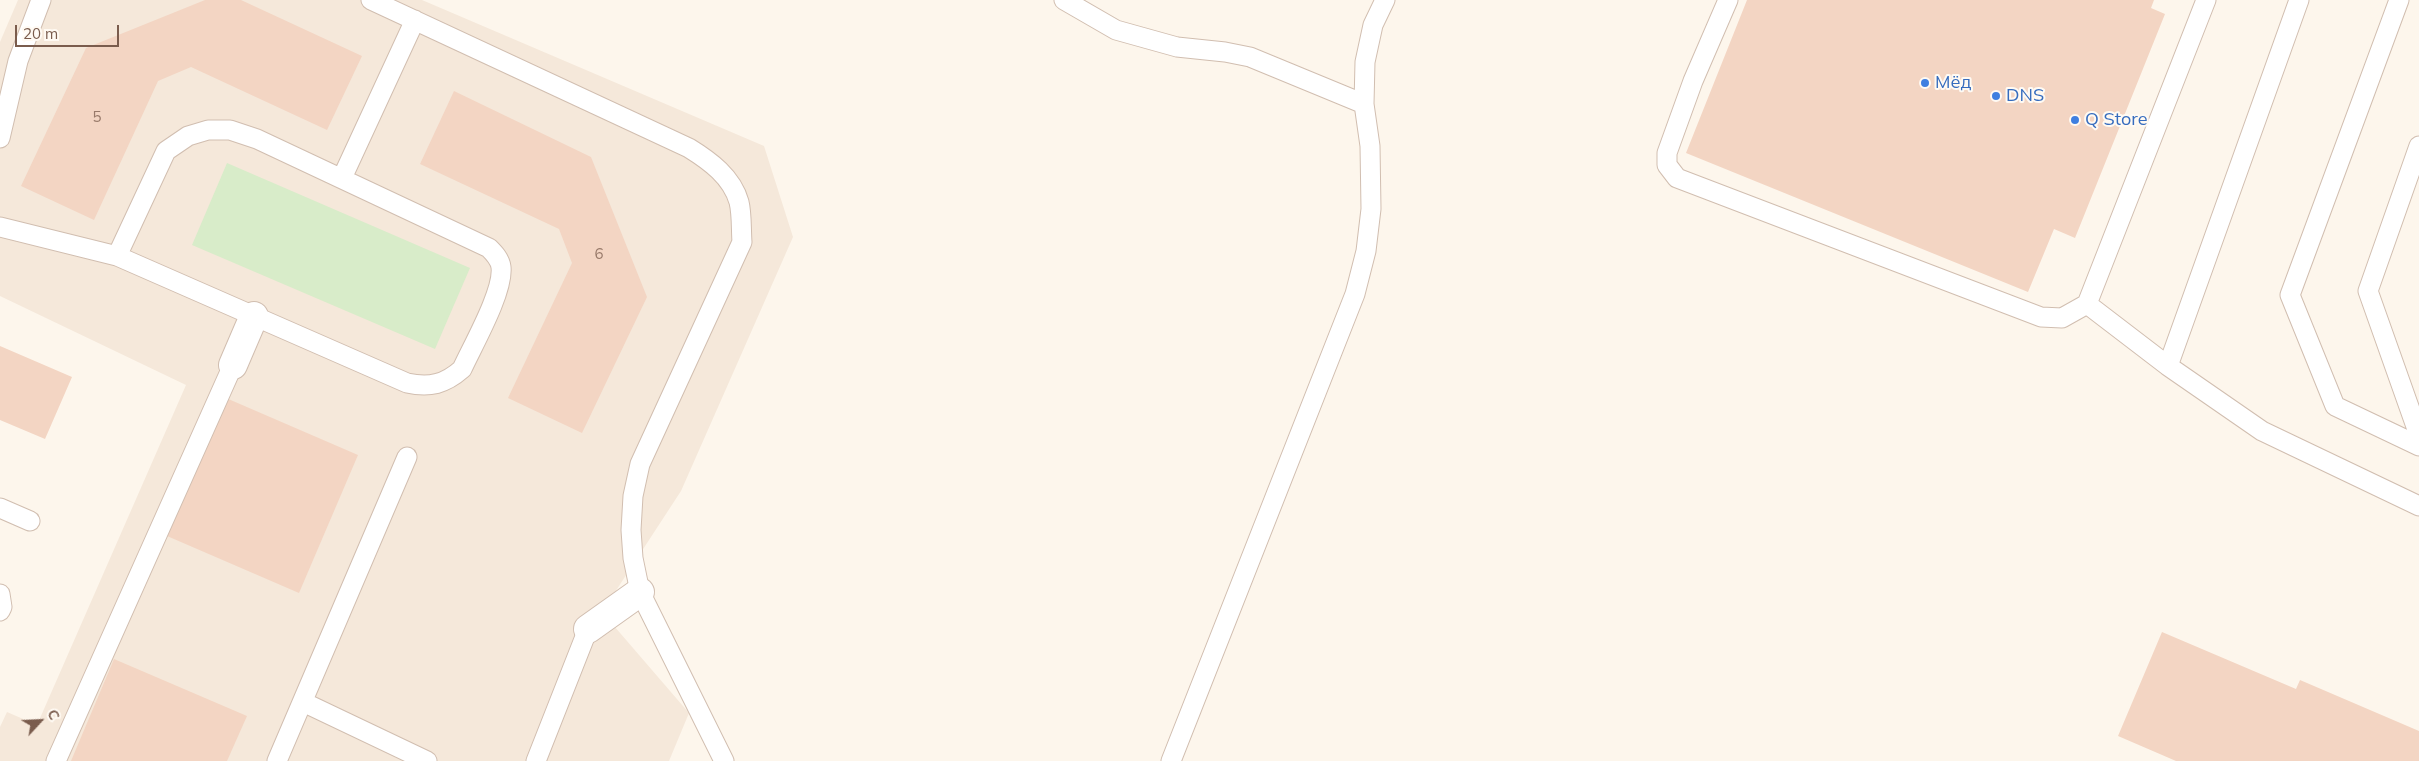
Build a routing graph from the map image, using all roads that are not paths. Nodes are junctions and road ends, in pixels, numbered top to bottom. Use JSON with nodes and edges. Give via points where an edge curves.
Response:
{"nodes":[{"id":1,"x":41,"y":0,"type":"edge"},
{"id":2,"x":371,"y":0,"type":"edge"},
{"id":3,"x":1064,"y":0,"type":"edge"},
{"id":4,"x":1384,"y":0,"type":"edge"},
{"id":5,"x":1728,"y":0,"type":"edge"},
{"id":6,"x":2206,"y":0,"type":"edge"},
{"id":7,"x":2299,"y":0,"type":"edge"},
{"id":8,"x":2399,"y":0,"type":"edge"},
{"id":9,"x":415,"y":20,"type":"junction"},
{"id":10,"x":1364,"y":104,"type":"junction"},
{"id":11,"x":0,"y":138,"type":"edge"},
{"id":12,"x":2419,"y":146,"type":"edge"},
{"id":13,"x":342,"y":178,"type":"junction"},
{"id":14,"x":0,"y":227,"type":"edge"},
{"id":15,"x":117,"y":256,"type":"junction"},
{"id":16,"x":2087,"y":304,"type":"junction"},
{"id":17,"x":254,"y":316,"type":"junction"},
{"id":18,"x":233,"y":365,"type":"joint"},
{"id":19,"x":2168,"y":366,"type":"junction"},
{"id":20,"x":2419,"y":434,"type":"edge"},
{"id":21,"x":2419,"y":446,"type":"edge"},
{"id":22,"x":407,"y":457,"type":"dead end"},
{"id":23,"x":2419,"y":506,"type":"edge"},
{"id":24,"x":0,"y":508,"type":"edge"},
{"id":25,"x":30,"y":521,"type":"dead end"},
{"id":26,"x":640,"y":592,"type":"junction"},
{"id":27,"x":0,"y":594,"type":"edge"},
{"id":28,"x":0,"y":611,"type":"edge"},
{"id":29,"x":588,"y":629,"type":"joint"},
{"id":30,"x":302,"y":702,"type":"junction"},
{"id":31,"x":56,"y":761,"type":"edge"},
{"id":32,"x":277,"y":761,"type":"edge"},
{"id":33,"x":427,"y":761,"type":"edge"},
{"id":34,"x":536,"y":761,"type":"edge"},
{"id":35,"x":724,"y":761,"type":"edge"},
{"id":36,"x":1171,"y":761,"type":"edge"}],
"edges":[{"from":1,"to":11,"type":"lane","via":[[18,61]]},
{"from":2,"to":9,"type":"lane"},
{"from":3,"to":10,"type":"lane","via":[[1116,30],[1177,47],[1250,57]]},
{"from":4,"to":10,"type":"lane","via":[[1373,24],[1365,62]]},
{"from":5,"to":16,"type":"lane","via":[[1667,153],[1667,165],[1677,178],[2041,317],[2062,318]]},
{"from":6,"to":16,"type":"lane"},
{"from":7,"to":19,"type":"lane"},
{"from":8,"to":21,"type":"lane","via":[[2290,295],[2335,406]]},
{"from":9,"to":13,"type":"lane"},
{"from":9,"to":26,"type":"lane","via":[[689,148],[711,161],[728,180],[738,202],[742,242],[640,464],[633,496],[631,530]]},
{"from":10,"to":36,"type":"lane","via":[[1370,146],[1371,209],[1366,251],[1355,294]]},
{"from":12,"to":20,"type":"lane","via":[[2368,291]]},
{"from":13,"to":15,"type":"lane","via":[[230,130],[208,130],[188,136],[166,151]]},
{"from":13,"to":17,"type":"lane","via":[[479,242],[496,255],[501,266],[501,284],[462,369],[451,379],[422,387]]},
{"from":14,"to":15,"type":"lane"},
{"from":15,"to":17,"type":"lane"},
{"from":16,"to":19,"type":"lane"},
{"from":17,"to":18,"type":"street"},
{"from":18,"to":31,"type":"lane"},
{"from":19,"to":23,"type":"lane","via":[[2262,431]]},
{"from":22,"to":30,"type":"lane"},
{"from":24,"to":25,"type":"lane"},
{"from":26,"to":29,"type":"street"},
{"from":26,"to":35,"type":"lane"},
{"from":27,"to":28,"type":"lane"},
{"from":29,"to":34,"type":"lane"},
{"from":30,"to":32,"type":"lane"},
{"from":30,"to":33,"type":"lane"}]}
